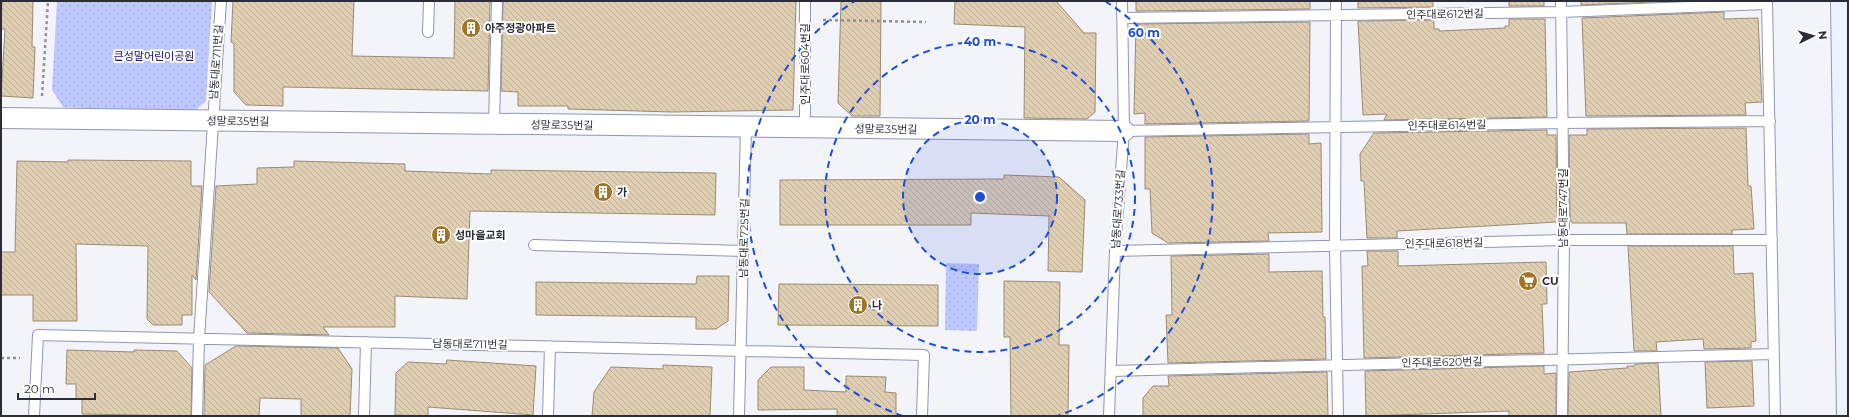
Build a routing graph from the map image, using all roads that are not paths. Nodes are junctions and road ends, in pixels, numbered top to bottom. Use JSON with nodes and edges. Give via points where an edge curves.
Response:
{"nodes":[{"id":1,"x":221,"y":1,"type":"edge"},
{"id":2,"x":429,"y":1,"type":"edge"},
{"id":3,"x":497,"y":1,"type":"edge"},
{"id":4,"x":805,"y":1,"type":"edge"},
{"id":5,"x":1122,"y":1,"type":"edge"},
{"id":6,"x":1336,"y":1,"type":"edge"},
{"id":7,"x":1561,"y":1,"type":"edge"},
{"id":8,"x":1842,"y":1,"type":"edge"},
{"id":9,"x":1767,"y":3,"type":"edge"},
{"id":10,"x":1561,"y":12,"type":"junction"},
{"id":11,"x":1336,"y":15,"type":"junction"},
{"id":12,"x":1122,"y":18,"type":"junction"},
{"id":13,"x":428,"y":32,"type":"dead end"},
{"id":14,"x":1,"y":118,"type":"edge"},
{"id":15,"x":212,"y":121,"type":"junction"},
{"id":16,"x":1770,"y":121,"type":"junction"},
{"id":17,"x":1562,"y":123,"type":"junction"},
{"id":18,"x":494,"y":124,"type":"junction"},
{"id":19,"x":746,"y":127,"type":"junction"},
{"id":20,"x":805,"y":128,"type":"junction"},
{"id":21,"x":1336,"y":128,"type":"junction"},
{"id":22,"x":1124,"y":131,"type":"junction"},
{"id":23,"x":1564,"y":240,"type":"junction"},
{"id":24,"x":1772,"y":240,"type":"junction"},
{"id":25,"x":534,"y":245,"type":"dead end"},
{"id":26,"x":1335,"y":245,"type":"junction"},
{"id":27,"x":744,"y":251,"type":"junction"},
{"id":28,"x":1116,"y":251,"type":"junction"},
{"id":29,"x":199,"y":339,"type":"junction"},
{"id":30,"x":366,"y":342,"type":"junction"},
{"id":31,"x":550,"y":346,"type":"junction"},
{"id":32,"x":741,"y":350,"type":"junction"},
{"id":33,"x":1774,"y":354,"type":"junction"},
{"id":34,"x":1563,"y":360,"type":"junction"},
{"id":35,"x":1336,"y":365,"type":"junction"},
{"id":36,"x":1111,"y":371,"type":"junction"},
{"id":37,"x":34,"y":416,"type":"edge"},
{"id":38,"x":198,"y":416,"type":"edge"},
{"id":39,"x":364,"y":416,"type":"edge"},
{"id":40,"x":548,"y":416,"type":"edge"},
{"id":41,"x":739,"y":416,"type":"edge"},
{"id":42,"x":922,"y":416,"type":"edge"},
{"id":43,"x":1110,"y":416,"type":"edge"},
{"id":44,"x":1338,"y":416,"type":"edge"},
{"id":45,"x":1562,"y":416,"type":"edge"},
{"id":46,"x":1775,"y":416,"type":"edge"},
{"id":47,"x":1848,"y":416,"type":"edge"}],
"edges":[{"from":1,"to":15,"type":"lane","name":"남동대로711번길"},
{"from":2,"to":13,"type":"lane"},
{"from":3,"to":18,"type":"lane"},
{"from":4,"to":20,"type":"lane","name":"인주대로604번길"},
{"from":5,"to":12,"type":"lane","name":"남동대로733번길"},
{"from":6,"to":11,"type":"lane"},
{"from":7,"to":10,"type":"lane","name":"남동대로747번길"},
{"from":8,"to":47,"type":"main road"},
{"from":9,"to":10,"type":"lane","name":"인주대로612번길"},
{"from":9,"to":16,"type":"lane"},
{"from":10,"to":11,"type":"lane","name":"인주대로612번길"},
{"from":10,"to":17,"type":"lane","name":"남동대로747번길"},
{"from":11,"to":12,"type":"lane","name":"인주대로612번길"},
{"from":11,"to":21,"type":"lane"},
{"from":12,"to":22,"type":"lane","name":"남동대로733번길"},
{"from":14,"to":15,"type":"street","name":"성말로35번길"},
{"from":15,"to":18,"type":"street","name":"성말로35번길"},
{"from":15,"to":29,"type":"lane","name":"남동대로711번길"},
{"from":16,"to":17,"type":"lane","name":"인주대로614번길"},
{"from":16,"to":24,"type":"lane"},
{"from":17,"to":21,"type":"lane","name":"인주대로614번길"},
{"from":17,"to":23,"type":"lane","name":"남동대로747번길"},
{"from":18,"to":19,"type":"street","name":"성말로35번길"},
{"from":19,"to":20,"type":"street","name":"성말로35번길"},
{"from":19,"to":27,"type":"lane","name":"남동대로725번길"},
{"from":20,"to":22,"type":"street","name":"성말로35번길"},
{"from":21,"to":22,"type":"lane","name":"인주대로614번길"},
{"from":21,"to":26,"type":"lane"},
{"from":22,"to":28,"type":"lane","name":"남동대로733번길"},
{"from":23,"to":24,"type":"lane","name":"인주대로618번길"},
{"from":23,"to":26,"type":"lane","name":"인주대로618번길"},
{"from":23,"to":34,"type":"lane","name":"남동대로747번길"},
{"from":24,"to":33,"type":"lane"},
{"from":25,"to":27,"type":"lane"},
{"from":26,"to":28,"type":"lane","name":"인주대로618번길"},
{"from":26,"to":35,"type":"lane"},
{"from":27,"to":32,"type":"lane","name":"남동대로725번길"},
{"from":28,"to":36,"type":"lane","name":"남동대로733번길"},
{"from":29,"to":30,"type":"lane","name":"남동대로711번길"},
{"from":29,"to":37,"type":"lane","name":"남동대로711번길","via":[[38,335]]},
{"from":29,"to":38,"type":"lane","name":"남동대로711번길"},
{"from":30,"to":31,"type":"lane","name":"남동대로711번길"},
{"from":30,"to":39,"type":"lane"},
{"from":31,"to":32,"type":"lane","name":"남동대로711번길"},
{"from":31,"to":40,"type":"lane"},
{"from":32,"to":41,"type":"lane","name":"남동대로725번길"},
{"from":32,"to":42,"type":"lane","via":[[924,355]]},
{"from":33,"to":34,"type":"lane","name":"인주대로620번길"},
{"from":33,"to":46,"type":"lane"},
{"from":34,"to":35,"type":"lane","name":"인주대로620번길"},
{"from":34,"to":45,"type":"lane","name":"남동대로747번길"},
{"from":35,"to":36,"type":"lane","name":"인주대로620번길"},
{"from":35,"to":44,"type":"lane"},
{"from":36,"to":43,"type":"lane","name":"남동대로733번길"}]}
